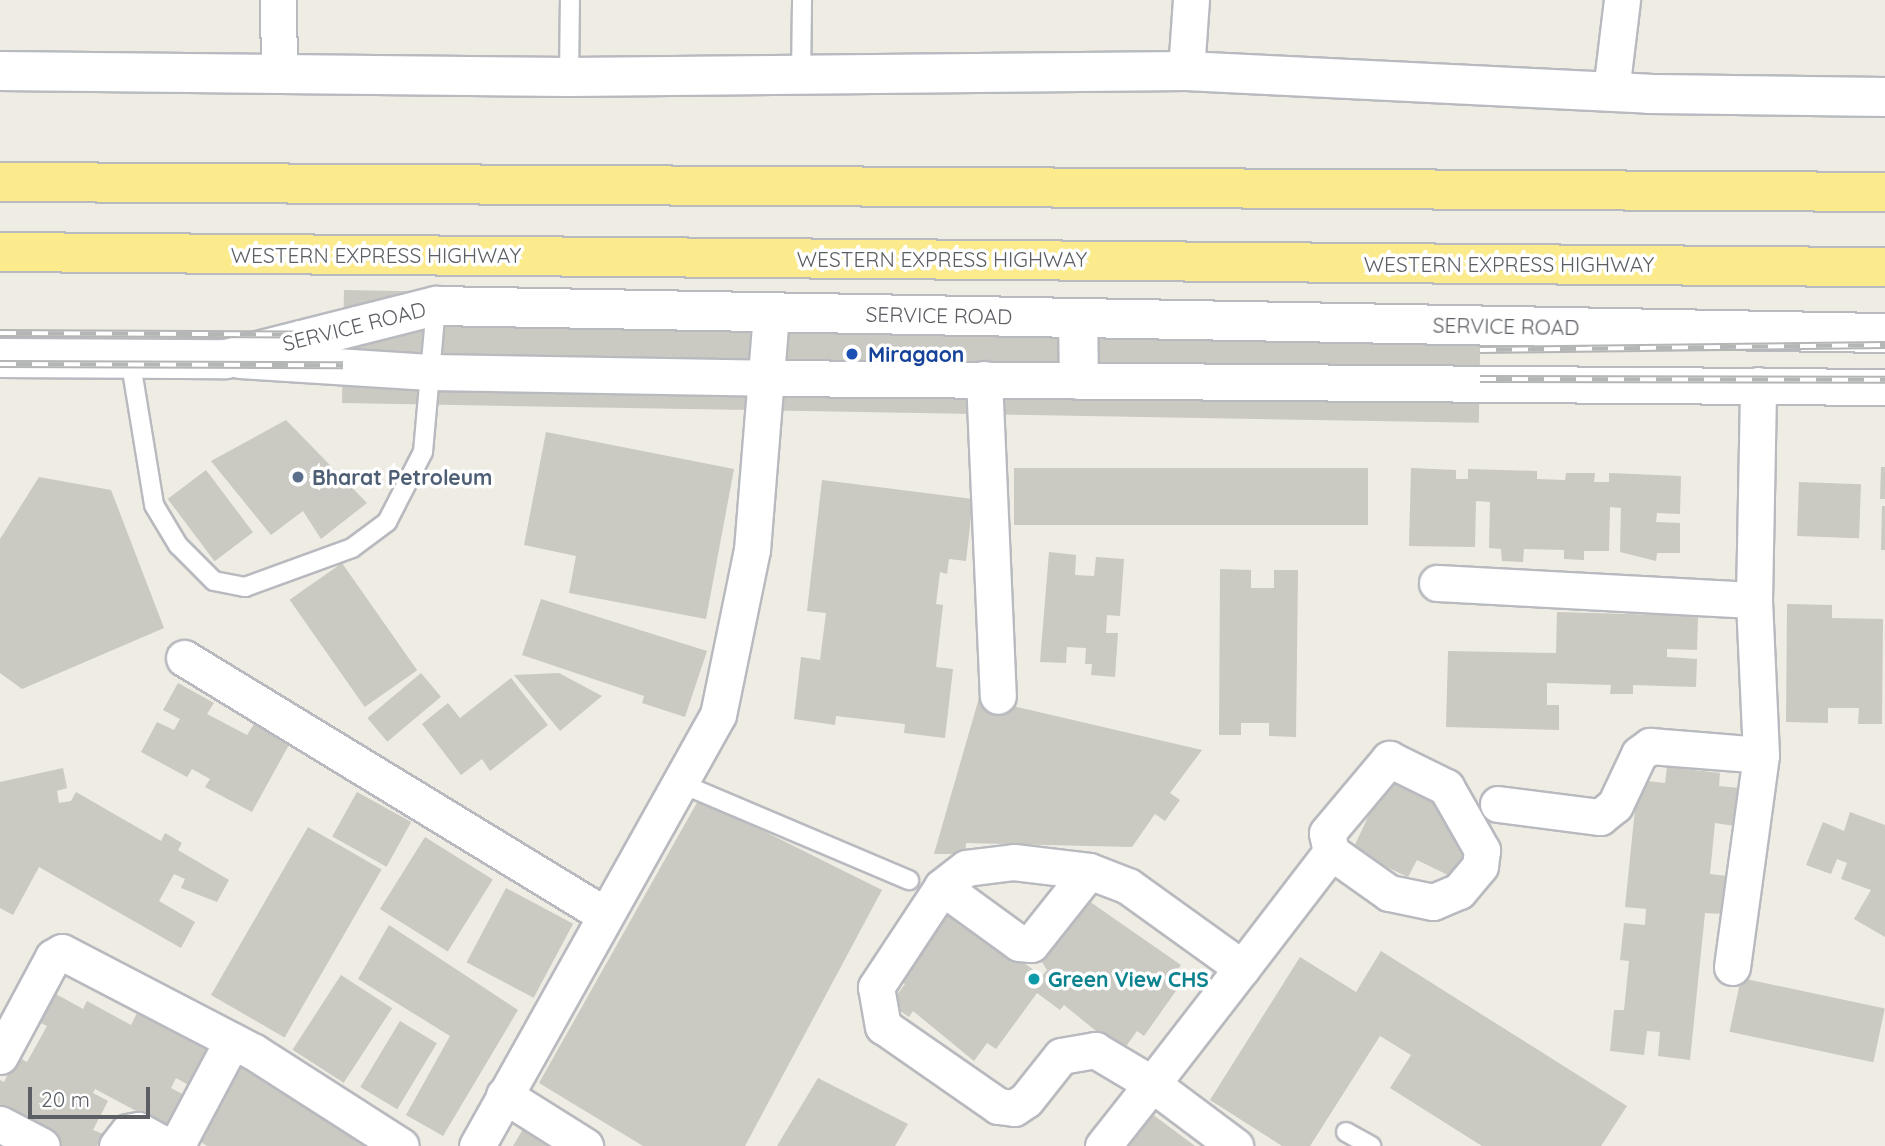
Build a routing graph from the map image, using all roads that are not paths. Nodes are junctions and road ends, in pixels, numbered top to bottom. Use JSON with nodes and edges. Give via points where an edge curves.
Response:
{"nodes":[{"id":1,"x":278,"y":0,"type":"edge"},
{"id":2,"x":570,"y":0,"type":"edge"},
{"id":3,"x":802,"y":0,"type":"edge"},
{"id":4,"x":1191,"y":0,"type":"edge"},
{"id":5,"x":1622,"y":0,"type":"edge"},
{"id":6,"x":0,"y":71,"type":"edge"},
{"id":7,"x":1186,"y":71,"type":"junction"},
{"id":8,"x":279,"y":72,"type":"junction"},
{"id":9,"x":802,"y":75,"type":"junction"},
{"id":10,"x":569,"y":77,"type":"junction"},
{"id":11,"x":1611,"y":91,"type":"junction"},
{"id":12,"x":1885,"y":97,"type":"edge"},
{"id":13,"x":0,"y":182,"type":"edge"},
{"id":14,"x":1885,"y":192,"type":"edge"},
{"id":15,"x":0,"y":251,"type":"edge"},
{"id":16,"x":1885,"y":267,"type":"edge"},
{"id":17,"x":436,"y":306,"type":"junction"},
{"id":18,"x":771,"y":312,"type":"junction"},
{"id":19,"x":1077,"y":318,"type":"junction"},
{"id":20,"x":1885,"y":333,"type":"edge"},
{"id":21,"x":0,"y":358,"type":"edge"},
{"id":22,"x":130,"y":358,"type":"junction"},
{"id":23,"x":226,"y":359,"type":"junction"},
{"id":24,"x":430,"y":372,"type":"junction"},
{"id":25,"x":766,"y":378,"type":"junction"},
{"id":26,"x":984,"y":379,"type":"junction"},
{"id":27,"x":1079,"y":380,"type":"junction"},
{"id":28,"x":1758,"y":385,"type":"junction"},
{"id":29,"x":1885,"y":387,"type":"edge"},
{"id":30,"x":1437,"y":583,"type":"dead end"},
{"id":31,"x":1754,"y":600,"type":"junction"},
{"id":32,"x":184,"y":658,"type":"dead end"},
{"id":33,"x":998,"y":695,"type":"dead end"},
{"id":34,"x":1761,"y":755,"type":"junction"},
{"id":35,"x":680,"y":783,"type":"junction"},
{"id":36,"x":1499,"y":804,"type":"dead end"},
{"id":37,"x":1331,"y":852,"type":"junction"},
{"id":38,"x":1089,"y":870,"type":"junction"},
{"id":39,"x":925,"y":884,"type":"junction"},
{"id":40,"x":606,"y":915,"type":"junction"},
{"id":41,"x":1732,"y":967,"type":"dead end"},
{"id":42,"x":1242,"y":968,"type":"junction"},
{"id":43,"x":232,"y":1041,"type":"junction"},
{"id":44,"x":0,"y":1056,"type":"edge"},
{"id":45,"x":1152,"y":1084,"type":"junction"},
{"id":46,"x":505,"y":1095,"type":"junction"},
{"id":47,"x":0,"y":1124,"type":"edge"},
{"id":48,"x":1346,"y":1132,"type":"dead end"},
{"id":49,"x":0,"y":1142,"type":"edge"},
{"id":50,"x":5,"y":1146,"type":"edge"},
{"id":51,"x":42,"y":1146,"type":"edge"},
{"id":52,"x":117,"y":1146,"type":"edge"},
{"id":53,"x":167,"y":1146,"type":"edge"},
{"id":54,"x":401,"y":1146,"type":"edge"},
{"id":55,"x":477,"y":1146,"type":"edge"},
{"id":56,"x":585,"y":1146,"type":"edge"},
{"id":57,"x":1103,"y":1146,"type":"edge"},
{"id":58,"x":1236,"y":1146,"type":"edge"},
{"id":59,"x":1371,"y":1146,"type":"edge"}],
"edges":[{"from":1,"to":8,"type":"street"},
{"from":2,"to":10,"type":"lane"},
{"from":3,"to":9,"type":"lane"},
{"from":4,"to":7,"type":"street"},
{"from":5,"to":11,"type":"street"},
{"from":6,"to":8,"type":"main road"},
{"from":7,"to":9,"type":"main road"},
{"from":7,"to":11,"type":"main road"},
{"from":8,"to":10,"type":"main road"},
{"from":9,"to":10,"type":"main road"},
{"from":11,"to":12,"type":"main road"},
{"from":13,"to":14,"type":"highway"},
{"from":15,"to":16,"type":"highway","name":"WESTERN EXPRESS HIGHWAY"},
{"from":17,"to":18,"type":"main road","name":"SERVICE ROAD"},
{"from":17,"to":23,"type":"main road","name":"SERVICE ROAD"},
{"from":17,"to":24,"type":"lane"},
{"from":18,"to":19,"type":"main road","name":"SERVICE ROAD"},
{"from":18,"to":25,"type":"street"},
{"from":19,"to":20,"type":"main road","name":"SERVICE ROAD"},
{"from":19,"to":27,"type":"main road"},
{"from":21,"to":22,"type":"main road","name":"SERVICE ROAD"},
{"from":22,"to":23,"type":"main road","name":"SERVICE ROAD"},
{"from":22,"to":24,"type":"lane","via":[[154,505],[178,545],[214,580],[244,587],[352,548],[387,522],[423,452]]},
{"from":23,"to":24,"type":"street"},
{"from":24,"to":25,"type":"street"},
{"from":25,"to":26,"type":"street"},
{"from":25,"to":35,"type":"street","via":[[752,550],[718,715]]},
{"from":26,"to":27,"type":"street"},
{"from":26,"to":33,"type":"street"},
{"from":27,"to":28,"type":"street"},
{"from":28,"to":29,"type":"street"},
{"from":28,"to":31,"type":"street"},
{"from":30,"to":31,"type":"street"},
{"from":31,"to":34,"type":"street"},
{"from":32,"to":40,"type":"street"},
{"from":34,"to":36,"type":"street","via":[[1650,746],[1639,754],[1615,805],[1600,817]]},
{"from":34,"to":41,"type":"street"},
{"from":35,"to":39,"type":"lane"},
{"from":35,"to":40,"type":"street"},
{"from":37,"to":37,"type":"street","via":[[1327,833],[1389,759],[1446,787],[1482,850],[1480,866],[1458,891],[1433,902],[1389,893]]},
{"from":37,"to":42,"type":"street"},
{"from":38,"to":39,"type":"street","via":[[1013,862],[966,868]]},
{"from":38,"to":39,"type":"street","via":[[1031,944],[1019,943]]},
{"from":38,"to":42,"type":"street","via":[[1128,886]]},
{"from":39,"to":45,"type":"street","via":[[876,987],[883,1026],[998,1106],[1014,1108],[1026,1100],[1061,1056],[1074,1051],[1095,1050]]},
{"from":40,"to":46,"type":"street"},
{"from":42,"to":45,"type":"street"},
{"from":43,"to":44,"type":"street","via":[[62,952],[53,957]]},
{"from":43,"to":53,"type":"street","via":[[180,1139]]},
{"from":43,"to":54,"type":"street"},
{"from":45,"to":57,"type":"street"},
{"from":45,"to":58,"type":"street"},
{"from":46,"to":55,"type":"street"},
{"from":46,"to":56,"type":"street"},
{"from":47,"to":51,"type":"street"},
{"from":48,"to":59,"type":"lane"},
{"from":49,"to":50,"type":"street"},
{"from":52,"to":53,"type":"street","via":[[128,1132],[138,1130]]}]}
